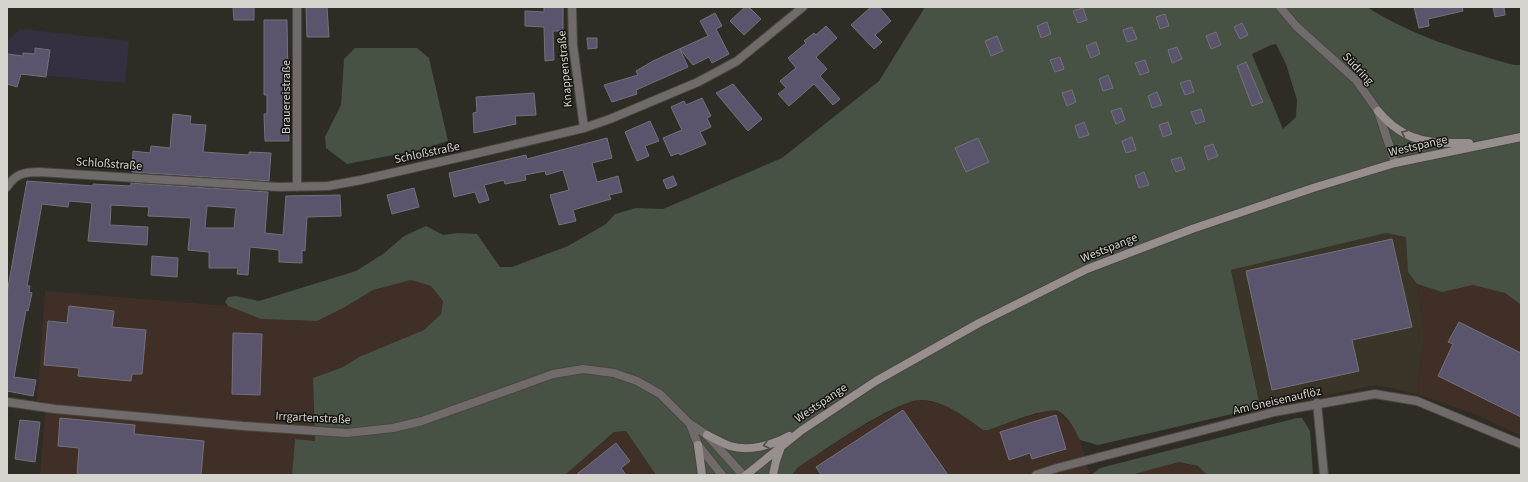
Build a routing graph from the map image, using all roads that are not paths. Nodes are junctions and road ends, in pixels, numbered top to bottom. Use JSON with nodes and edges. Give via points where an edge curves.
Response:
{"nodes":[{"id":1,"x":297,"y":7,"type":"edge"},
{"id":2,"x":572,"y":7,"type":"edge"},
{"id":3,"x":803,"y":7,"type":"edge"},
{"id":4,"x":1280,"y":7,"type":"edge"},
{"id":5,"x":1378,"y":111,"type":"junction"},
{"id":6,"x":584,"y":128,"type":"junction"},
{"id":7,"x":1521,"y":137,"type":"edge"},
{"id":8,"x":1483,"y":143,"type":"junction"},
{"id":9,"x":1395,"y":163,"type":"junction"},
{"id":10,"x":297,"y":187,"type":"junction"},
{"id":11,"x":7,"y":188,"type":"edge"},
{"id":12,"x":7,"y":402,"type":"edge"},
{"id":13,"x":1317,"y":403,"type":"junction"},
{"id":14,"x":689,"y":423,"type":"junction"},
{"id":15,"x":802,"y":430,"type":"junction"},
{"id":16,"x":707,"y":435,"type":"junction"},
{"id":17,"x":1521,"y":444,"type":"edge"},
{"id":18,"x":698,"y":445,"type":"junction"},
{"id":19,"x":782,"y":446,"type":"junction"},
{"id":20,"x":702,"y":475,"type":"edge"},
{"id":21,"x":722,"y":475,"type":"edge"},
{"id":22,"x":743,"y":475,"type":"edge"},
{"id":23,"x":746,"y":475,"type":"edge"},
{"id":24,"x":773,"y":475,"type":"edge"},
{"id":25,"x":1036,"y":475,"type":"edge"},
{"id":26,"x":1324,"y":475,"type":"edge"}],
"edges":[{"from":1,"to":10,"type":"street","name":"Brauereistraße"},
{"from":2,"to":6,"type":"street","name":"Knappenstraße","via":[[573,45]]},
{"from":3,"to":6,"type":"street","name":"Schloßstraße","via":[[737,61],[658,100]]},
{"from":4,"to":5,"type":"street","name":"Südring","via":[[1296,26],[1356,80]]},
{"from":8,"to":5,"type":"main road","one_way":true,"via":[[1420,140],[1399,131]]},
{"from":5,"to":9,"type":"street","name":"Südring"},
{"from":6,"to":10,"type":"street","name":"Schloßstraße","via":[[361,180],[328,186]]},
{"from":7,"to":8,"type":"main road","name":"Westspange"},
{"from":8,"to":9,"type":"main road","name":"Westspange"},
{"from":9,"to":15,"type":"main road","name":"Westspange","via":[[1192,229],[1087,269],[925,353],[876,381]]},
{"from":10,"to":11,"type":"street","name":"Schloßstraße","via":[[39,172],[21,173]]},
{"from":12,"to":14,"type":"street","name":"Irrgartenstraße","via":[[55,409],[347,433],[392,428],[422,421],[553,374],[584,369],[614,373],[637,381],[660,394]]},
{"from":13,"to":17,"type":"street","name":"Am Gneisenauflöz","via":[[1375,394],[1417,401]]},
{"from":13,"to":25,"type":"street","name":"Am Gneisenauflöz"},
{"from":13,"to":26,"type":"street"},
{"from":14,"to":16,"type":"street","name":"Irrgartenstraße"},
{"from":14,"to":18,"type":"street","name":"Irrgartenstraße"},
{"from":15,"to":16,"type":"main road","one_way":true,"via":[[777,442],[756,447],[731,446]]},
{"from":15,"to":19,"type":"main road","name":"Westspange"},
{"from":16,"to":22,"type":"street","name":"Irrgartenstraße"},
{"from":18,"to":20,"type":"main road"},
{"from":18,"to":21,"type":"street","name":"Irrgartenstraße"},
{"from":19,"to":23,"type":"main road","name":"Westspange"},
{"from":19,"to":24,"type":"main road"}]}
